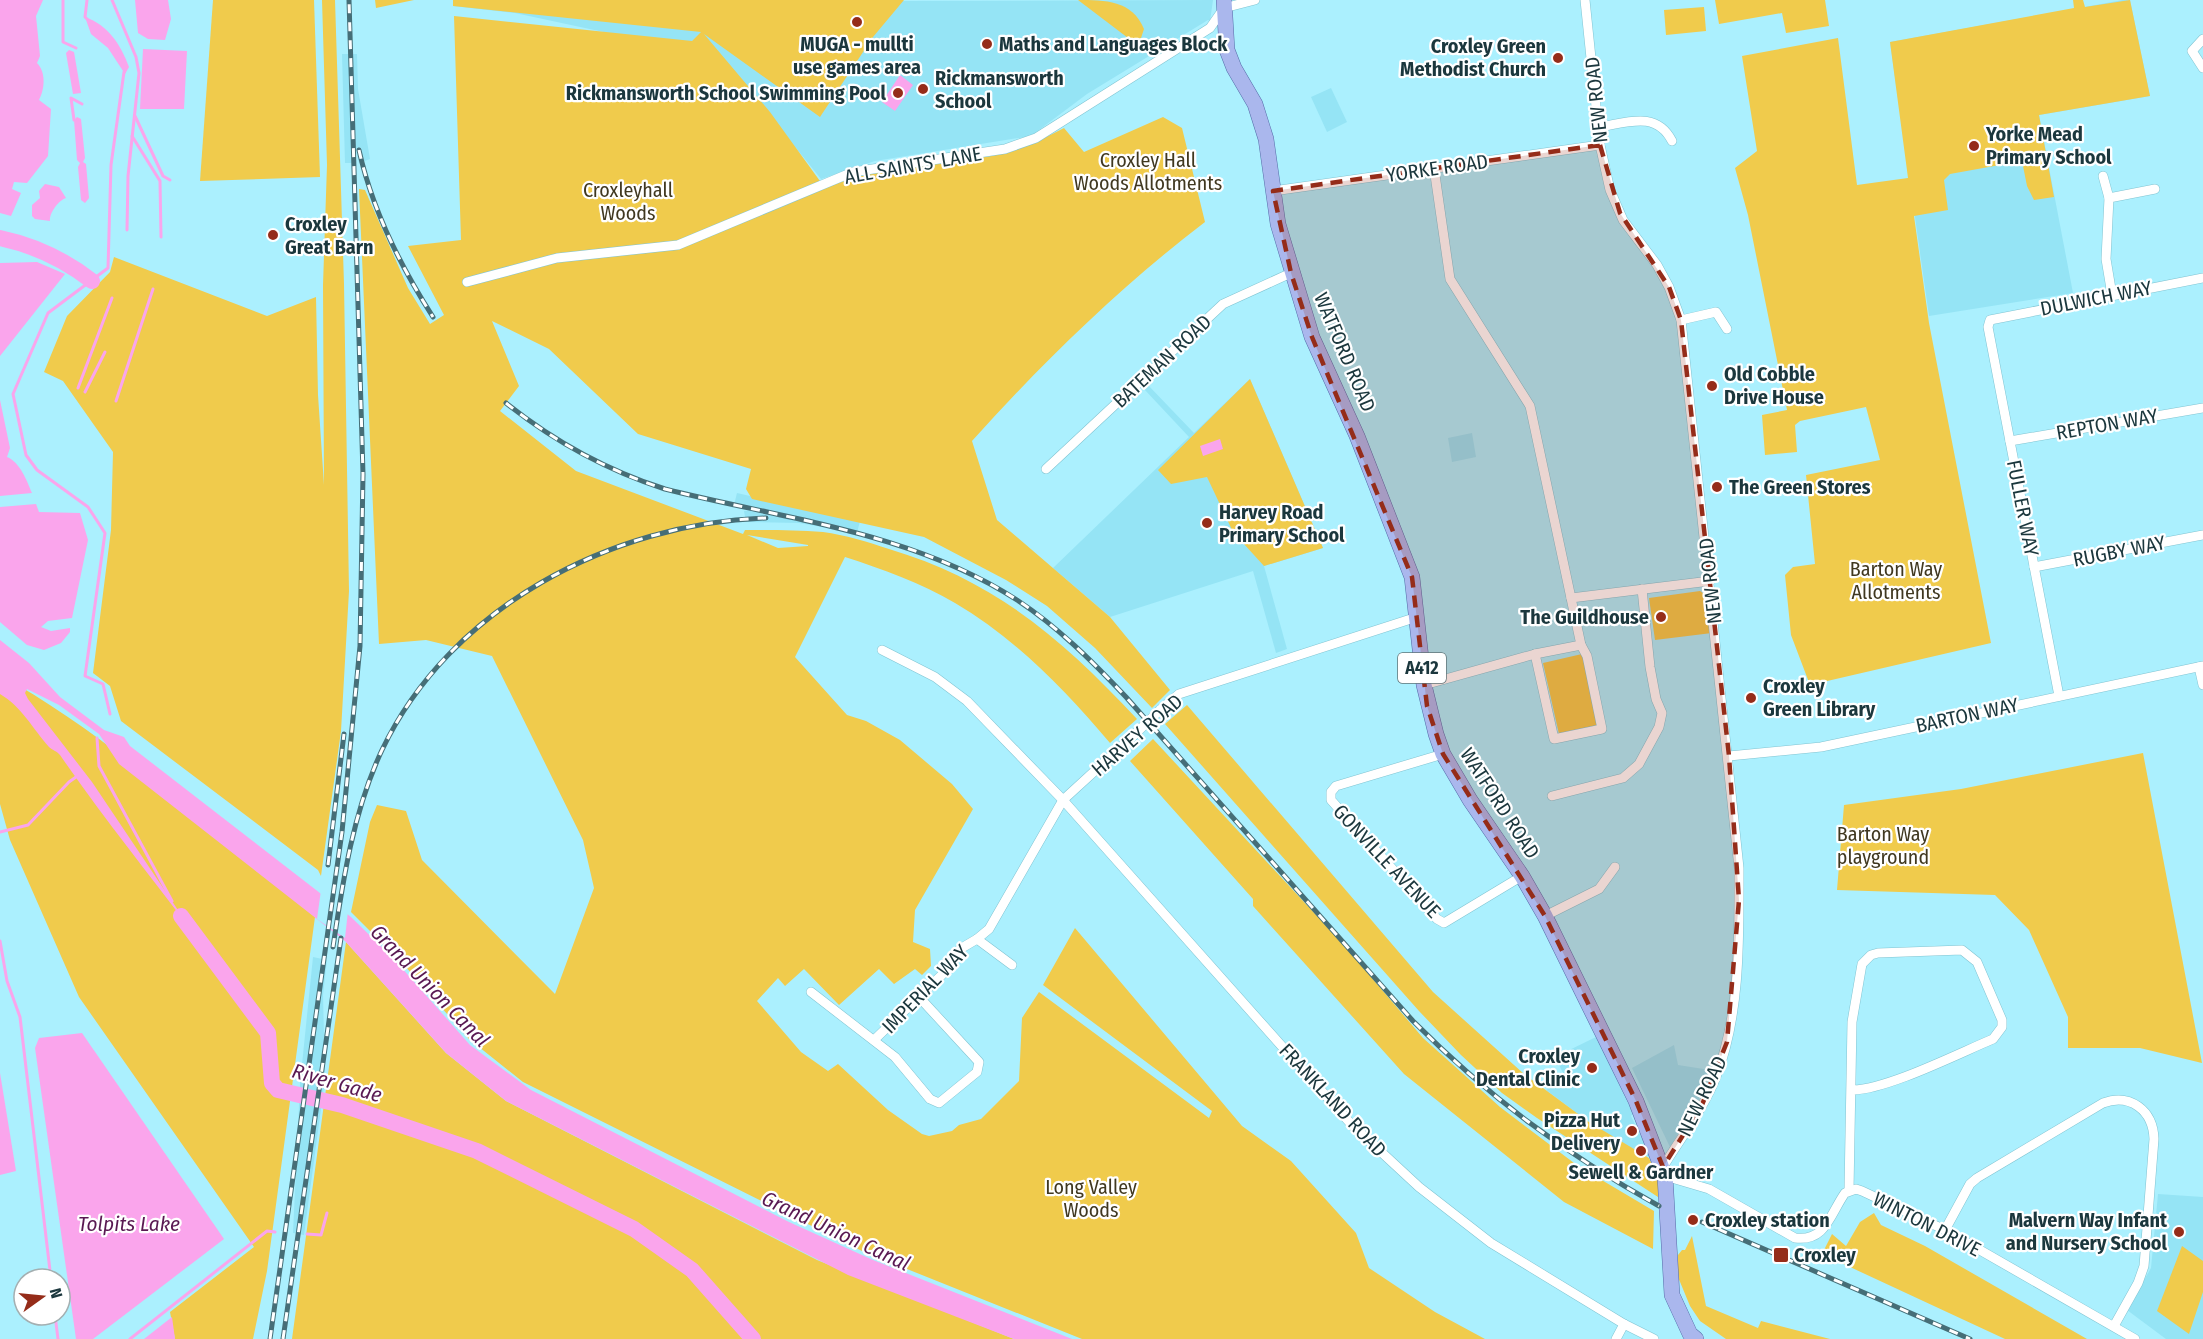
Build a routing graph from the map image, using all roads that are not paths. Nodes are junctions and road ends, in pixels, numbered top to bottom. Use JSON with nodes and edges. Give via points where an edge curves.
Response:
{"nodes":[{"id":1,"x":1255,"y":0,"type":"edge"},
{"id":2,"x":1585,"y":0,"type":"edge"},
{"id":3,"x":1224,"y":4,"type":"edge"},
{"id":4,"x":2203,"y":39,"type":"edge"},
{"id":5,"x":2203,"y":68,"type":"edge"},
{"id":6,"x":1598,"y":127,"type":"junction"},
{"id":7,"x":1672,"y":141,"type":"dead end"},
{"id":8,"x":1600,"y":145,"type":"junction"},
{"id":9,"x":1434,"y":168,"type":"junction"},
{"id":10,"x":2103,"y":176,"type":"dead end"},
{"id":11,"x":2155,"y":189,"type":"dead end"},
{"id":12,"x":1274,"y":190,"type":"junction"},
{"id":13,"x":2109,"y":198,"type":"junction"},
{"id":14,"x":1291,"y":273,"type":"junction"},
{"id":15,"x":2203,"y":278,"type":"edge"},
{"id":16,"x":467,"y":282,"type":"dead end"},
{"id":17,"x":2112,"y":294,"type":"junction"},
{"id":18,"x":1681,"y":320,"type":"junction"},
{"id":19,"x":1990,"y":320,"type":"joint"},
{"id":20,"x":1727,"y":329,"type":"dead end"},
{"id":21,"x":2203,"y":408,"type":"edge"},
{"id":22,"x":2010,"y":441,"type":"junction"},
{"id":23,"x":1046,"y":469,"type":"dead end"},
{"id":24,"x":2203,"y":535,"type":"edge"},
{"id":25,"x":2034,"y":567,"type":"junction"},
{"id":26,"x":1710,"y":581,"type":"junction"},
{"id":27,"x":1642,"y":589,"type":"junction"},
{"id":28,"x":1571,"y":598,"type":"junction"},
{"id":29,"x":1417,"y":617,"type":"junction"},
{"id":30,"x":1581,"y":645,"type":"junction"},
{"id":31,"x":882,"y":650,"type":"dead end"},
{"id":32,"x":1535,"y":654,"type":"junction"},
{"id":33,"x":2201,"y":666,"type":"edge"},
{"id":34,"x":1424,"y":685,"type":"junction"},
{"id":35,"x":2203,"y":685,"type":"edge"},
{"id":36,"x":2059,"y":696,"type":"junction"},
{"id":37,"x":1443,"y":754,"type":"junction"},
{"id":38,"x":1729,"y":756,"type":"junction"},
{"id":39,"x":1552,"y":796,"type":"dead end"},
{"id":40,"x":1064,"y":800,"type":"junction"},
{"id":41,"x":1615,"y":867,"type":"dead end"},
{"id":42,"x":1522,"y":876,"type":"junction"},
{"id":43,"x":1545,"y":916,"type":"junction"},
{"id":44,"x":977,"y":939,"type":"junction"},
{"id":45,"x":1012,"y":965,"type":"dead end"},
{"id":46,"x":812,"y":992,"type":"dead end"},
{"id":47,"x":920,"y":998,"type":"junction"},
{"id":48,"x":874,"y":1040,"type":"junction"},
{"id":49,"x":1852,"y":1090,"type":"junction"},
{"id":50,"x":1664,"y":1172,"type":"junction"},
{"id":51,"x":1849,"y":1190,"type":"junction"},
{"id":52,"x":1945,"y":1230,"type":"junction"},
{"id":53,"x":1624,"y":1324,"type":"junction"},
{"id":54,"x":2114,"y":1326,"type":"junction"},
{"id":55,"x":1689,"y":1338,"type":"edge"},
{"id":56,"x":1616,"y":1339,"type":"edge"},
{"id":57,"x":1654,"y":1339,"type":"edge"},
{"id":58,"x":2135,"y":1339,"type":"edge"}],
"edges":[{"from":1,"to":3,"type":"street"},
{"from":2,"to":6,"type":"street","name":"NEW ROAD"},
{"from":3,"to":12,"type":"main road","name":"WATFORD ROAD","number":"A412","via":[[1227,50],[1255,104],[1266,139]]},
{"from":3,"to":16,"type":"street","name":"ALL SAINTS' LANE","via":[[1210,28],[1036,138],[1005,149],[853,172],[678,245],[557,258]]},
{"from":4,"to":5,"type":"street","via":[[2192,51]]},
{"from":6,"to":7,"type":"street","via":[[1647,120],[1657,123]]},
{"from":6,"to":8,"type":"street","name":"NEW ROAD"},
{"from":8,"to":9,"type":"street","name":"YORKE ROAD"},
{"from":8,"to":18,"type":"street","name":"NEW ROAD","via":[[1614,202],[1670,287]]},
{"from":9,"to":12,"type":"street","name":"YORKE ROAD"},
{"from":9,"to":28,"type":"street","via":[[1450,279],[1530,406]]},
{"from":10,"to":13,"type":"street"},
{"from":11,"to":13,"type":"street"},
{"from":12,"to":14,"type":"main road","name":"WATFORD ROAD","number":"A412"},
{"from":13,"to":17,"type":"street","via":[[2106,259]]},
{"from":14,"to":23,"type":"street","name":"BATEMAN ROAD","via":[[1223,304]]},
{"from":14,"to":29,"type":"main road","name":"WATFORD ROAD","number":"A412","via":[[1312,337],[1408,563]]},
{"from":15,"to":17,"type":"street","name":"DULWICH WAY"},
{"from":17,"to":19,"type":"street","name":"DULWICH WAY"},
{"from":18,"to":20,"type":"street","via":[[1716,312]]},
{"from":18,"to":26,"type":"street","name":"NEW ROAD"},
{"from":19,"to":22,"type":"street","name":"FULLER WAY","via":[[1988,327]]},
{"from":21,"to":22,"type":"street","name":"REPTON WAY"},
{"from":22,"to":25,"type":"street","name":"FULLER WAY"},
{"from":24,"to":25,"type":"street","name":"RUGBY WAY"},
{"from":25,"to":36,"type":"street","name":"FULLER WAY"},
{"from":26,"to":27,"type":"street"},
{"from":26,"to":38,"type":"street","name":"NEW ROAD"},
{"from":27,"to":28,"type":"street"},
{"from":27,"to":39,"type":"street","via":[[1650,667],[1662,713],[1659,727],[1638,764],[1623,778]]},
{"from":28,"to":30,"type":"street"},
{"from":29,"to":34,"type":"main road","name":"WATFORD ROAD","number":"A412"},
{"from":29,"to":40,"type":"street","name":"HARVEY ROAD","bridge":true,"via":[[1179,694]]},
{"from":30,"to":32,"type":"street"},
{"from":30,"to":32,"type":"street","via":[[1587,656],[1602,729],[1554,739]]},
{"from":31,"to":40,"type":"street","name":"FRANKLAND ROAD","via":[[935,677],[967,701]]},
{"from":32,"to":34,"type":"street"},
{"from":33,"to":35,"type":"street"},
{"from":33,"to":36,"type":"street","name":"BARTON WAY"},
{"from":34,"to":37,"type":"main road","name":"WATFORD ROAD","number":"A412"},
{"from":36,"to":38,"type":"street","name":"BARTON WAY","via":[[1821,747]]},
{"from":37,"to":42,"type":"main road","name":"WATFORD ROAD","number":"A412"},
{"from":37,"to":42,"type":"street","name":"GONVILLE AVENUE","via":[[1336,786],[1331,800],[1437,919],[1444,922]]},
{"from":38,"to":50,"type":"street","name":"NEW ROAD","via":[[1739,890],[1731,1020],[1711,1086]]},
{"from":40,"to":44,"type":"street","name":"HARVEY ROAD","via":[[989,929]]},
{"from":40,"to":53,"type":"street","name":"FRANKLAND ROAD","via":[[1366,1138],[1419,1187],[1491,1243]]},
{"from":41,"to":43,"type":"street","via":[[1599,889]]},
{"from":42,"to":43,"type":"main road","name":"WATFORD ROAD","number":"A412"},
{"from":43,"to":50,"type":"main road","name":"WATFORD ROAD","number":"A412","via":[[1631,1090]]},
{"from":44,"to":45,"type":"street"},
{"from":44,"to":47,"type":"street","name":"IMPERIAL WAY","via":[[960,949],[949,968],[929,984]]},
{"from":46,"to":48,"type":"street"},
{"from":47,"to":48,"type":"street","name":"IMPERIAL WAY"},
{"from":47,"to":48,"type":"street","via":[[979,1062],[974,1075],[945,1101],[935,1102],[896,1058]]},
{"from":49,"to":49,"type":"street","via":[[1852,1022],[1866,959],[1878,953],[1962,950],[1973,956],[2002,1020],[1993,1040],[1867,1090]]},
{"from":49,"to":51,"type":"street"},
{"from":50,"to":51,"type":"street","name":"WINTON DRIVE","via":[[1709,1189],[1802,1239],[1825,1229]]},
{"from":50,"to":55,"type":"main road","name":"WATFORD ROAD","number":"A412","via":[[1671,1288]]},
{"from":51,"to":52,"type":"street","name":"WINTON DRIVE","via":[[1862,1191]]},
{"from":52,"to":54,"type":"street","name":"WINTON DRIVE"},
{"from":52,"to":54,"type":"street","via":[[1977,1178],[2103,1103],[2124,1100],[2139,1106],[2152,1123],[2154,1139],[2144,1266]]},
{"from":53,"to":56,"type":"street"},
{"from":53,"to":57,"type":"street","name":"FRANKLAND ROAD"},
{"from":54,"to":58,"type":"street","name":"WINTON DRIVE"}]}
